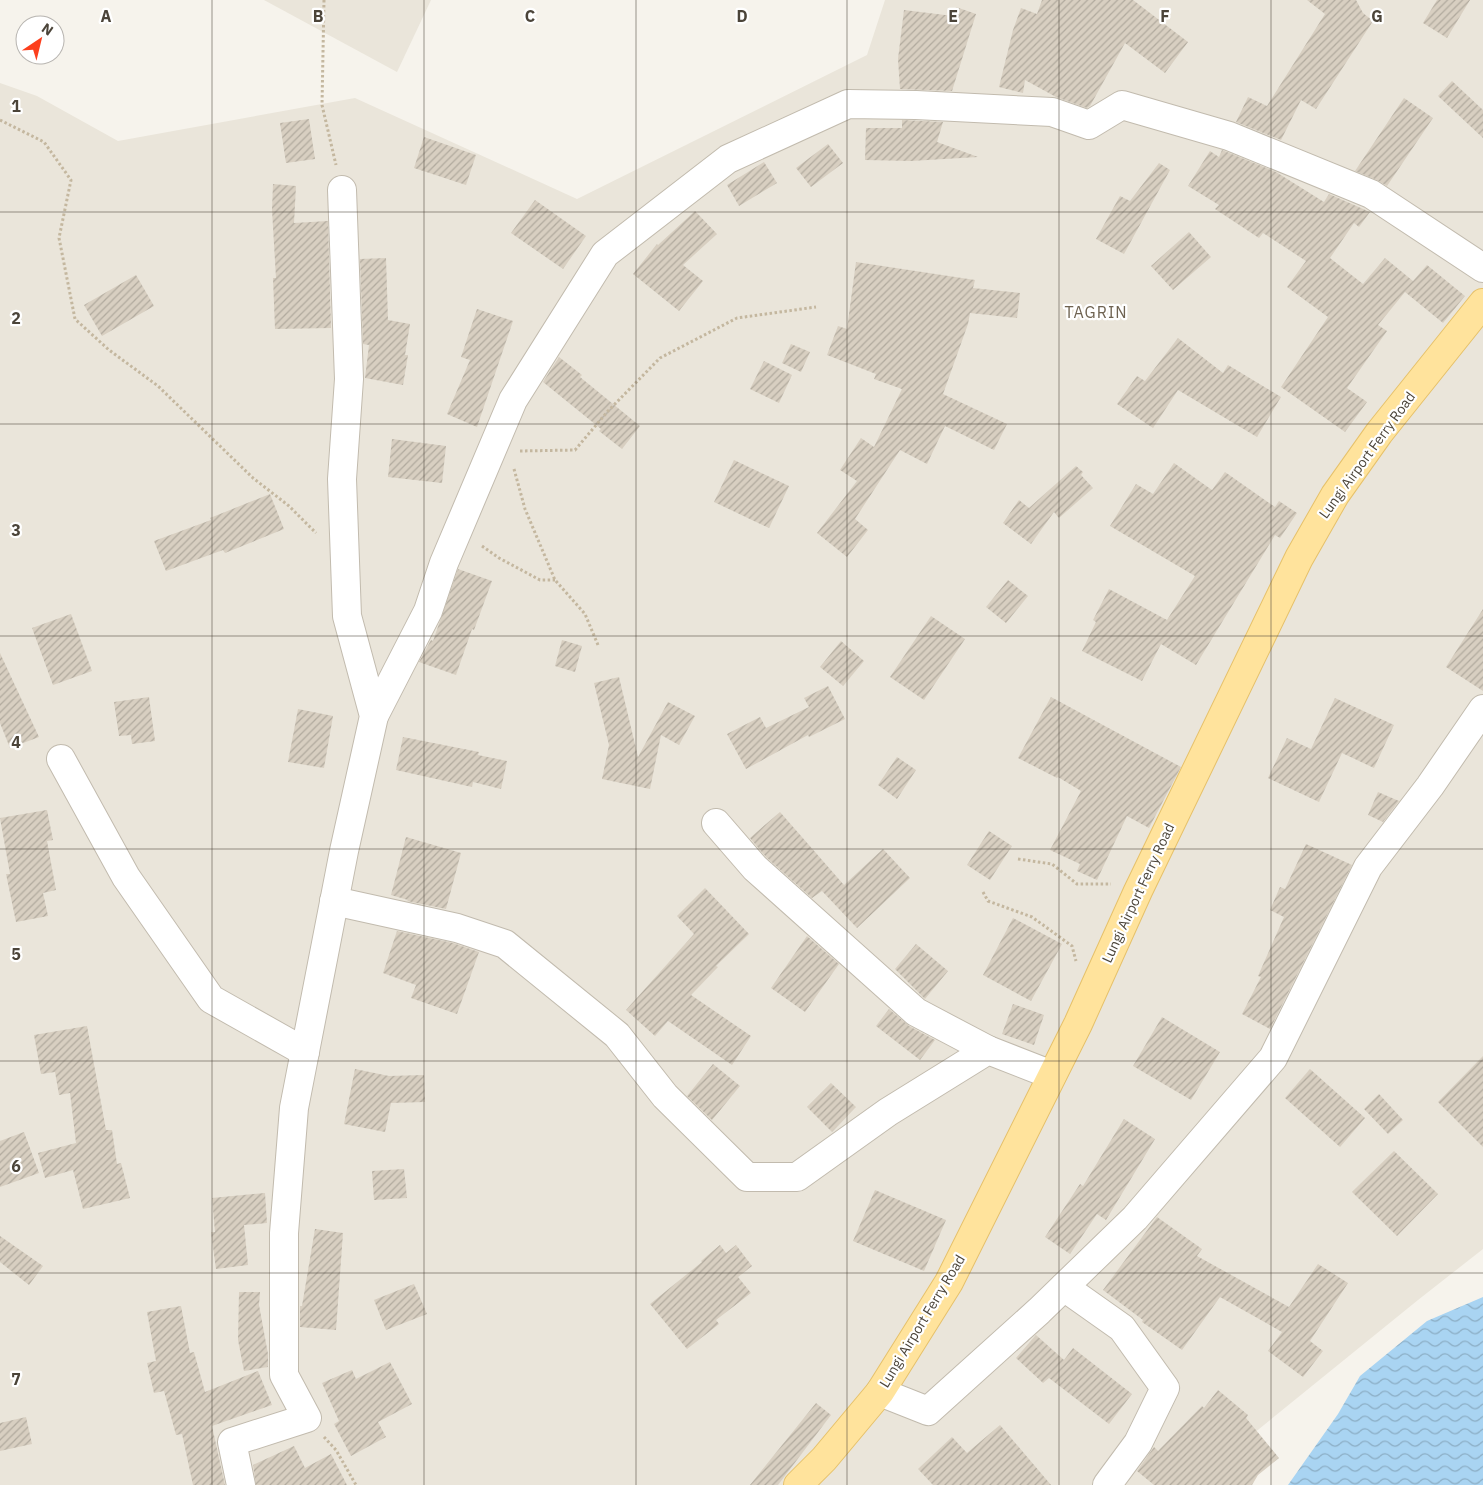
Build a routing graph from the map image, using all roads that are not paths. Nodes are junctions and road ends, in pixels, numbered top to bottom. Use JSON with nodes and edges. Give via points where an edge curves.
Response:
{"nodes":[{"id":1,"x":342,"y":190,"type":"road end"},
{"id":2,"x":1483,"y":268,"type":"edge"},
{"id":3,"x":1483,"y":303,"type":"edge"},
{"id":4,"x":1483,"y":709,"type":"edge"},
{"id":5,"x":374,"y":716,"type":"junction"},
{"id":6,"x":61,"y":759,"type":"dead end"},
{"id":7,"x":716,"y":823,"type":"dead end"},
{"id":8,"x":334,"y":901,"type":"junction"},
{"id":9,"x":988,"y":1050,"type":"junction"},
{"id":10,"x":305,"y":1052,"type":"junction"},
{"id":11,"x":1052,"y":1075,"type":"junction"},
{"id":12,"x":1064,"y":1287,"type":"junction"},
{"id":13,"x":880,"y":1392,"type":"junction"},
{"id":14,"x":241,"y":1485,"type":"edge"},
{"id":15,"x":798,"y":1485,"type":"edge"},
{"id":16,"x":1107,"y":1485,"type":"edge"}],
"edges":[{"from":1,"to":5,"type":"street","via":[[349,378],[342,479],[347,616]]},
{"from":2,"to":5,"type":"street","via":[[1371,194],[1229,136],[1122,104],[1088,125],[1052,112],[848,104],[728,159],[605,254],[513,400],[444,563],[428,611]]},
{"from":3,"to":11,"type":"main road","name":"Lungi Airport Ferry Road","via":[[1379,434],[1335,495],[1299,558]]},
{"from":4,"to":12,"type":"street","via":[[1368,867],[1274,1058],[1135,1218]]},
{"from":5,"to":8,"type":"street"},
{"from":6,"to":10,"type":"street","via":[[126,877],[211,999]]},
{"from":7,"to":9,"type":"street","via":[[755,868],[916,1012]]},
{"from":8,"to":9,"type":"street","via":[[457,928],[505,944],[617,1035],[665,1096],[747,1177],[797,1177],[888,1112]]},
{"from":8,"to":10,"type":"street"},
{"from":9,"to":11,"type":"street"},
{"from":10,"to":14,"type":"street","via":[[294,1108],[284,1233],[284,1375],[307,1418],[232,1442]]},
{"from":11,"to":13,"type":"main road","name":"Lungi Airport Ferry Road","via":[[948,1282]]},
{"from":12,"to":13,"type":"street","via":[[928,1411]]},
{"from":12,"to":16,"type":"street","via":[[1122,1328],[1165,1388],[1138,1443]]},
{"from":13,"to":15,"type":"main road","name":"Lungi Airport Ferry Road"}]}
